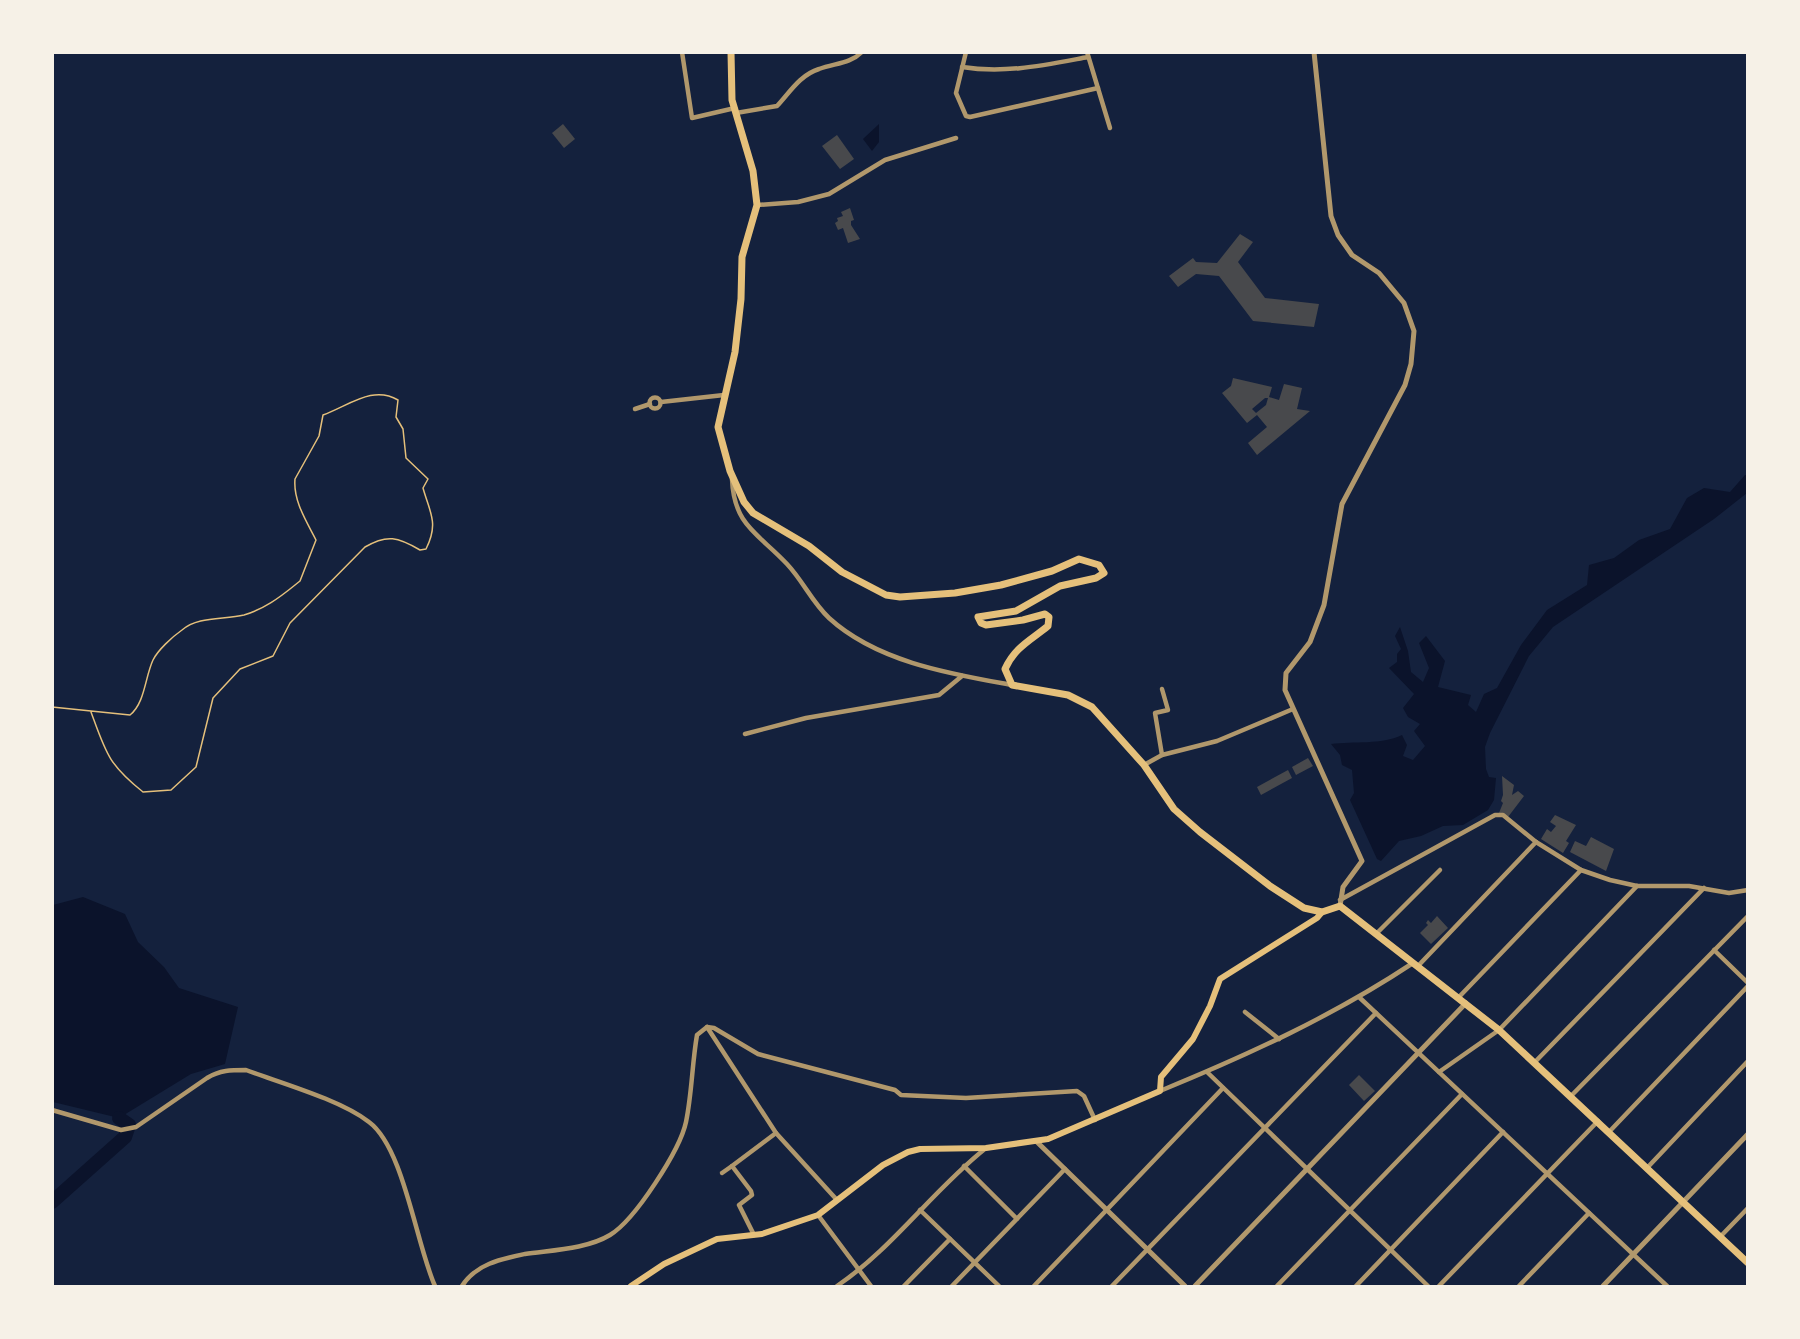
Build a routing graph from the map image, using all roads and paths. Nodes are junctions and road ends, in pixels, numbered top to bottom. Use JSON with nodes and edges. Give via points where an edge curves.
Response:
{"nodes":[{"id":1,"x":682,"y":52,"type":"edge"},
{"id":2,"x":731,"y":52,"type":"edge"},
{"id":3,"x":862,"y":52,"type":"edge"},
{"id":4,"x":966,"y":52,"type":"edge"},
{"id":5,"x":1314,"y":52,"type":"edge"},
{"id":6,"x":1088,"y":55,"type":"edge"},
{"id":7,"x":962,"y":67,"type":"junction"},
{"id":8,"x":1098,"y":88,"type":"junction"},
{"id":9,"x":736,"y":111,"type":"junction"},
{"id":10,"x":1110,"y":128,"type":"dead end"},
{"id":11,"x":956,"y":138,"type":"dead end"},
{"id":12,"x":757,"y":205,"type":"junction"},
{"id":13,"x":724,"y":395,"type":"junction"},
{"id":14,"x":634,"y":409,"type":"dead end"},
{"id":15,"x":732,"y":477,"type":"junction"},
{"id":16,"x":962,"y":676,"type":"junction"},
{"id":17,"x":1012,"y":685,"type":"junction"},
{"id":18,"x":1162,"y":689,"type":"dead end"},
{"id":19,"x":52,"y":707,"type":"edge"},
{"id":20,"x":1293,"y":709,"type":"junction"},
{"id":21,"x":91,"y":712,"type":"junction"},
{"id":22,"x":745,"y":734,"type":"dead end"},
{"id":23,"x":1162,"y":755,"type":"junction"},
{"id":24,"x":1144,"y":765,"type":"junction"},
{"id":25,"x":1536,"y":842,"type":"junction"},
{"id":26,"x":1440,"y":870,"type":"dead end"},
{"id":27,"x":1581,"y":870,"type":"junction"},
{"id":28,"x":1637,"y":886,"type":"junction"},
{"id":29,"x":1704,"y":888,"type":"junction"},
{"id":30,"x":1748,"y":890,"type":"edge"},
{"id":31,"x":1339,"y":903,"type":"junction"},
{"id":32,"x":1322,"y":912,"type":"junction"},
{"id":33,"x":1748,"y":915,"type":"edge"},
{"id":34,"x":1376,"y":934,"type":"junction"},
{"id":35,"x":1714,"y":950,"type":"junction"},
{"id":36,"x":1415,"y":964,"type":"junction"},
{"id":37,"x":1748,"y":984,"type":"edge"},
{"id":38,"x":1459,"y":997,"type":"junction"},
{"id":39,"x":1360,"y":998,"type":"junction"},
{"id":40,"x":1466,"y":1003,"type":"junction"},
{"id":41,"x":1245,"y":1012,"type":"dead end"},
{"id":42,"x":1376,"y":1013,"type":"junction"},
{"id":43,"x":707,"y":1027,"type":"junction"},
{"id":44,"x":1499,"y":1030,"type":"junction"},
{"id":45,"x":1279,"y":1039,"type":"junction"},
{"id":46,"x":1418,"y":1052,"type":"junction"},
{"id":47,"x":1748,"y":1061,"type":"edge"},
{"id":48,"x":1534,"y":1062,"type":"junction"},
{"id":49,"x":1207,"y":1072,"type":"junction"},
{"id":50,"x":1439,"y":1072,"type":"junction"},
{"id":51,"x":1223,"y":1088,"type":"junction"},
{"id":52,"x":1160,"y":1091,"type":"junction"},
{"id":53,"x":1462,"y":1094,"type":"junction"},
{"id":54,"x":1571,"y":1096,"type":"junction"},
{"id":55,"x":52,"y":1110,"type":"edge"},
{"id":56,"x":1095,"y":1120,"type":"junction"},
{"id":57,"x":1598,"y":1121,"type":"junction"},
{"id":58,"x":1265,"y":1128,"type":"junction"},
{"id":59,"x":1503,"y":1132,"type":"junction"},
{"id":60,"x":1609,"y":1132,"type":"junction"},
{"id":61,"x":776,"y":1133,"type":"junction"},
{"id":62,"x":1748,"y":1134,"type":"edge"},
{"id":63,"x":1036,"y":1141,"type":"junction"},
{"id":64,"x":986,"y":1149,"type":"junction"},
{"id":65,"x":732,"y":1166,"type":"junction"},
{"id":66,"x":963,"y":1166,"type":"junction"},
{"id":67,"x":1647,"y":1168,"type":"junction"},
{"id":68,"x":1065,"y":1169,"type":"junction"},
{"id":69,"x":1308,"y":1170,"type":"junction"},
{"id":70,"x":722,"y":1173,"type":"dead end"},
{"id":71,"x":1547,"y":1174,"type":"junction"},
{"id":72,"x":837,"y":1200,"type":"junction"},
{"id":73,"x":1683,"y":1202,"type":"junction"},
{"id":74,"x":1748,"y":1208,"type":"edge"},
{"id":75,"x":921,"y":1210,"type":"junction"},
{"id":76,"x":1107,"y":1210,"type":"junction"},
{"id":77,"x":1350,"y":1211,"type":"junction"},
{"id":78,"x":1589,"y":1213,"type":"junction"},
{"id":79,"x":819,"y":1215,"type":"junction"},
{"id":80,"x":1017,"y":1219,"type":"junction"},
{"id":81,"x":754,"y":1234,"type":"junction"},
{"id":82,"x":1720,"y":1237,"type":"junction"},
{"id":83,"x":950,"y":1239,"type":"junction"},
{"id":84,"x":1148,"y":1250,"type":"junction"},
{"id":85,"x":1390,"y":1250,"type":"junction"},
{"id":86,"x":1633,"y":1254,"type":"junction"},
{"id":87,"x":975,"y":1263,"type":"junction"},
{"id":88,"x":1748,"y":1263,"type":"edge"},
{"id":89,"x":860,"y":1271,"type":"junction"},
{"id":90,"x":435,"y":1287,"type":"edge"},
{"id":91,"x":462,"y":1287,"type":"edge"},
{"id":92,"x":631,"y":1287,"type":"edge"},
{"id":93,"x":837,"y":1287,"type":"edge"},
{"id":94,"x":871,"y":1287,"type":"edge"},
{"id":95,"x":904,"y":1287,"type":"edge"},
{"id":96,"x":952,"y":1287,"type":"edge"},
{"id":97,"x":999,"y":1287,"type":"edge"},
{"id":98,"x":1034,"y":1287,"type":"edge"},
{"id":99,"x":1113,"y":1287,"type":"edge"},
{"id":100,"x":1185,"y":1287,"type":"edge"},
{"id":101,"x":1195,"y":1287,"type":"edge"},
{"id":102,"x":1277,"y":1287,"type":"edge"},
{"id":103,"x":1356,"y":1287,"type":"edge"},
{"id":104,"x":1428,"y":1287,"type":"edge"},
{"id":105,"x":1439,"y":1287,"type":"edge"},
{"id":106,"x":1519,"y":1287,"type":"edge"},
{"id":107,"x":1603,"y":1287,"type":"edge"},
{"id":108,"x":1667,"y":1287,"type":"edge"}],
"edges":[{"from":1,"to":9,"type":"street","via":[[692,118]]},
{"from":2,"to":9,"type":"main road","via":[[730,77]]},
{"from":3,"to":9,"type":"street","via":[[854,60],[817,69],[801,79],[777,106]]},
{"from":4,"to":7,"type":"street"},
{"from":5,"to":20,"type":"street","via":[[1334,224],[1352,255],[1379,273],[1404,303],[1414,331],[1405,385],[1342,504],[1330,582],[1318,621],[1307,647],[1286,674],[1285,690]]},
{"from":6,"to":7,"type":"street","via":[[1028,68],[990,71]]},
{"from":6,"to":8,"type":"street"},
{"from":7,"to":8,"type":"street","via":[[956,93],[970,117]]},
{"from":8,"to":10,"type":"street"},
{"from":9,"to":12,"type":"main road","via":[[753,171]]},
{"from":11,"to":12,"type":"street","via":[[885,160],[829,194],[798,202]]},
{"from":12,"to":13,"type":"main road","via":[[742,257],[735,352]]},
{"from":13,"to":14,"type":"street","via":[[661,402],[654,398],[650,404]]},
{"from":13,"to":15,"type":"main road","via":[[718,427]]},
{"from":15,"to":16,"type":"street","via":[[732,495],[742,521],[789,566],[831,620],[888,653]]},
{"from":15,"to":17,"type":"main road","via":[[753,513],[809,546],[842,572],[886,595],[955,593],[1001,585],[1052,571],[1078,559],[1099,565],[1104,573],[1096,578],[1060,586],[1017,611],[978,616],[986,625],[1046,614],[1049,617],[1048,626],[1023,643],[1005,669]]},
{"from":16,"to":17,"type":"street"},
{"from":16,"to":22,"type":"street","via":[[939,695],[806,718]]},
{"from":17,"to":24,"type":"main road","via":[[1068,695],[1085,703]]},
{"from":18,"to":23,"type":"street","via":[[1167,710],[1155,713]]},
{"from":19,"to":21,"type":"path"},
{"from":20,"to":23,"type":"street","via":[[1217,741]]},
{"from":20,"to":31,"type":"street","via":[[1362,861],[1343,887]]},
{"from":21,"to":21,"type":"path","via":[[130,715],[141,697],[153,659],[190,623],[264,608],[300,581],[316,540],[303,517],[295,479],[319,436],[323,415],[375,393],[398,400],[396,417],[403,429],[406,458],[428,479],[423,488],[431,506],[434,533],[426,549],[387,537],[358,553],[290,623],[273,656],[240,669],[213,698],[196,767],[171,790],[143,792],[114,769]]},
{"from":23,"to":24,"type":"street"},
{"from":24,"to":32,"type":"main road","via":[[1180,815],[1270,886],[1304,908]]},
{"from":25,"to":27,"type":"street"},
{"from":25,"to":31,"type":"street","via":[[1503,815],[1495,815]]},
{"from":25,"to":36,"type":"street"},
{"from":26,"to":34,"type":"street"},
{"from":27,"to":28,"type":"street"},
{"from":27,"to":38,"type":"street"},
{"from":28,"to":29,"type":"street"},
{"from":28,"to":44,"type":"street"},
{"from":29,"to":30,"type":"street","via":[[1729,893]]},
{"from":29,"to":48,"type":"street"},
{"from":31,"to":32,"type":"main road"},
{"from":31,"to":34,"type":"main road"},
{"from":32,"to":52,"type":"main road","via":[[1220,979],[1193,1039],[1161,1077]]},
{"from":33,"to":35,"type":"street"},
{"from":34,"to":36,"type":"main road"},
{"from":35,"to":37,"type":"street"},
{"from":35,"to":54,"type":"street"},
{"from":36,"to":38,"type":"main road"},
{"from":36,"to":39,"type":"street"},
{"from":37,"to":60,"type":"street"},
{"from":38,"to":40,"type":"main road"},
{"from":39,"to":42,"type":"street"},
{"from":39,"to":45,"type":"street"},
{"from":40,"to":44,"type":"main road"},
{"from":40,"to":46,"type":"street"},
{"from":41,"to":45,"type":"street"},
{"from":42,"to":46,"type":"street"},
{"from":42,"to":58,"type":"street"},
{"from":43,"to":56,"type":"street","via":[[758,1054],[895,1090],[901,1095],[966,1098],[1077,1091],[1084,1096]]},
{"from":43,"to":61,"type":"street"},
{"from":43,"to":91,"type":"street","via":[[696,1035],[686,1125],[634,1214],[610,1235],[586,1244],[484,1265]]},
{"from":44,"to":48,"type":"main road"},
{"from":44,"to":50,"type":"street"},
{"from":45,"to":49,"type":"street"},
{"from":46,"to":50,"type":"street"},
{"from":46,"to":69,"type":"street"},
{"from":47,"to":67,"type":"street"},
{"from":48,"to":54,"type":"main road"},
{"from":49,"to":51,"type":"street"},
{"from":49,"to":52,"type":"street"},
{"from":50,"to":53,"type":"street"},
{"from":51,"to":58,"type":"street"},
{"from":51,"to":76,"type":"street"},
{"from":52,"to":56,"type":"main road"},
{"from":53,"to":59,"type":"street"},
{"from":53,"to":77,"type":"street"},
{"from":54,"to":57,"type":"main road"},
{"from":55,"to":90,"type":"street","via":[[121,1130],[136,1127],[207,1078],[219,1071],[232,1070],[246,1070],[348,1109],[379,1130],[396,1163]]},
{"from":56,"to":63,"type":"main road"},
{"from":57,"to":60,"type":"main road"},
{"from":57,"to":71,"type":"street"},
{"from":58,"to":69,"type":"street"},
{"from":58,"to":84,"type":"street"},
{"from":59,"to":71,"type":"street"},
{"from":59,"to":85,"type":"street"},
{"from":60,"to":67,"type":"main road"},
{"from":61,"to":65,"type":"street"},
{"from":61,"to":72,"type":"street"},
{"from":62,"to":73,"type":"street"},
{"from":63,"to":64,"type":"main road"},
{"from":63,"to":68,"type":"street"},
{"from":64,"to":66,"type":"street"},
{"from":64,"to":72,"type":"main road","via":[[908,1152],[883,1165]]},
{"from":65,"to":70,"type":"street"},
{"from":65,"to":81,"type":"street","via":[[751,1191],[752,1195],[739,1205]]},
{"from":66,"to":75,"type":"street"},
{"from":66,"to":80,"type":"street"},
{"from":67,"to":73,"type":"main road"},
{"from":68,"to":76,"type":"street"},
{"from":68,"to":80,"type":"street"},
{"from":69,"to":77,"type":"street"},
{"from":69,"to":101,"type":"street"},
{"from":71,"to":78,"type":"street"},
{"from":71,"to":105,"type":"street"},
{"from":72,"to":79,"type":"main road"},
{"from":73,"to":82,"type":"main road"},
{"from":73,"to":86,"type":"street"},
{"from":74,"to":82,"type":"street"},
{"from":75,"to":83,"type":"street"},
{"from":75,"to":89,"type":"street"},
{"from":76,"to":84,"type":"street"},
{"from":76,"to":98,"type":"street"},
{"from":77,"to":85,"type":"street"},
{"from":77,"to":102,"type":"street"},
{"from":78,"to":86,"type":"street"},
{"from":78,"to":106,"type":"street"},
{"from":79,"to":81,"type":"main road"},
{"from":79,"to":89,"type":"street"},
{"from":80,"to":87,"type":"street"},
{"from":81,"to":92,"type":"main road","via":[[717,1239],[664,1264]]},
{"from":82,"to":88,"type":"main road"},
{"from":83,"to":87,"type":"street"},
{"from":83,"to":95,"type":"street"},
{"from":84,"to":99,"type":"street"},
{"from":84,"to":100,"type":"street"},
{"from":85,"to":103,"type":"street"},
{"from":85,"to":104,"type":"street"},
{"from":86,"to":107,"type":"street"},
{"from":86,"to":108,"type":"street"},
{"from":87,"to":96,"type":"street"},
{"from":87,"to":97,"type":"street"},
{"from":89,"to":93,"type":"street"},
{"from":89,"to":94,"type":"street"}]}
